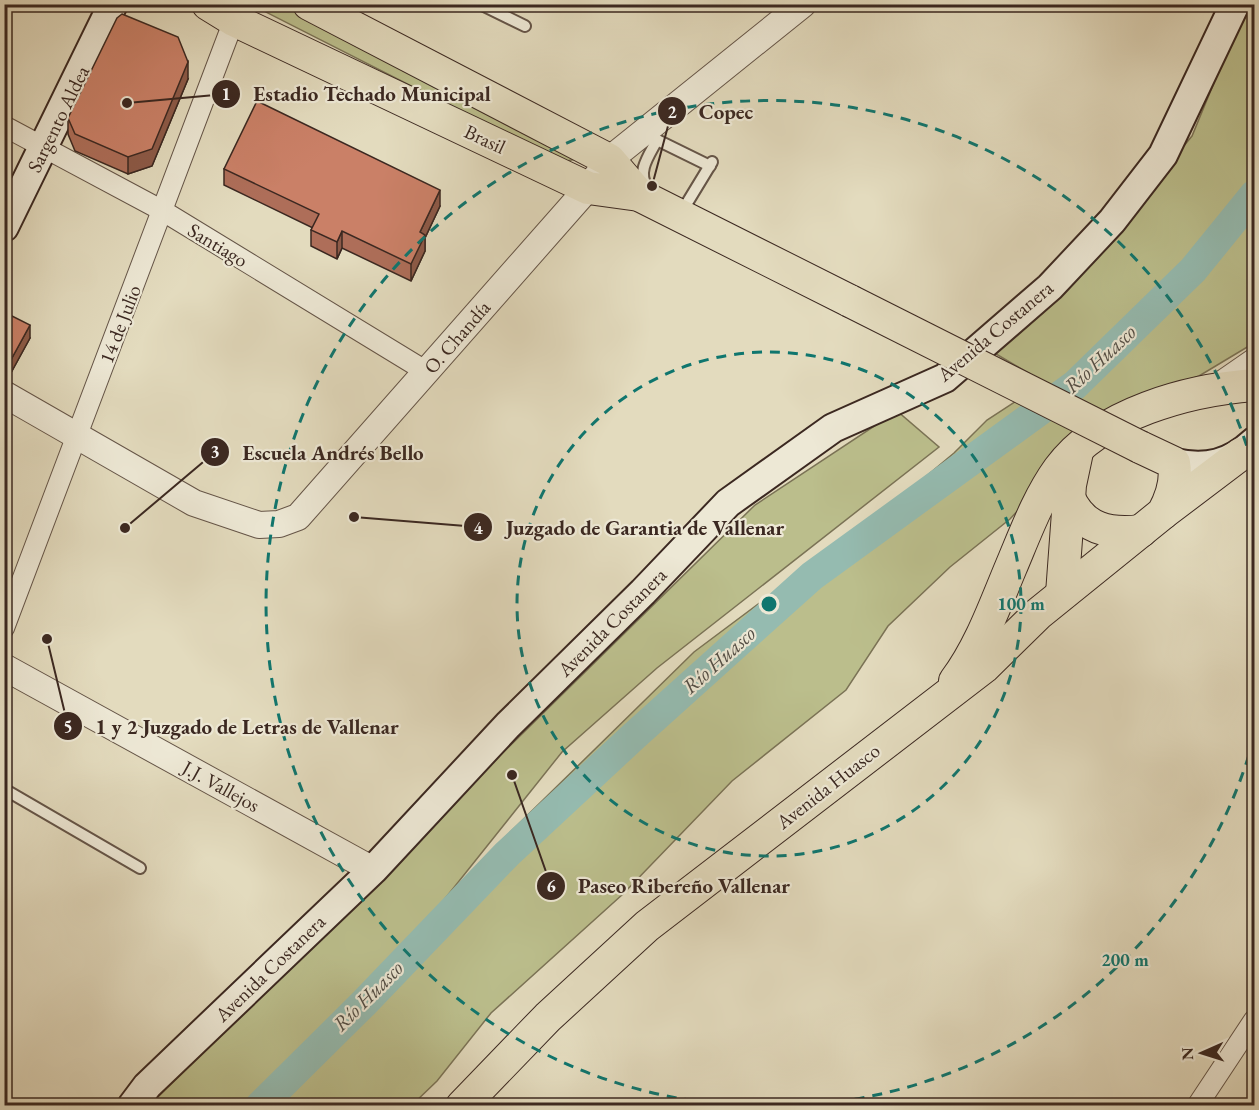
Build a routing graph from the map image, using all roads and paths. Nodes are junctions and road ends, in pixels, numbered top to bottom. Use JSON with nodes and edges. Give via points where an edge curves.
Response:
{"nodes":[{"id":1,"x":309,"y":4,"type":"edge"},
{"id":2,"x":480,"y":4,"type":"edge"},
{"id":3,"x":803,"y":4,"type":"edge"},
{"id":4,"x":1235,"y":4,"type":"edge"},
{"id":5,"x":114,"y":6,"type":"edge"},
{"id":6,"x":221,"y":12,"type":"edge"},
{"id":7,"x":525,"y":26,"type":"dead end"},
{"id":8,"x":4,"y":126,"type":"edge"},
{"id":9,"x":650,"y":136,"type":"junction"},
{"id":10,"x":45,"y":147,"type":"junction"},
{"id":11,"x":609,"y":160,"type":"junction"},
{"id":12,"x":588,"y":188,"type":"junction"},
{"id":13,"x":639,"y":195,"type":"junction"},
{"id":14,"x":163,"y":211,"type":"junction"},
{"id":15,"x":682,"y":212,"type":"junction"},
{"id":16,"x":4,"y":227,"type":"edge"},
{"id":17,"x":1254,"y":362,"type":"edge"},
{"id":18,"x":427,"y":372,"type":"junction"},
{"id":19,"x":1254,"y":385,"type":"edge"},
{"id":20,"x":1214,"y":389,"type":"junction"},
{"id":21,"x":4,"y":394,"type":"edge"},
{"id":22,"x":78,"y":435,"type":"junction"},
{"id":23,"x":1248,"y":448,"type":"edge"},
{"id":24,"x":1078,"y":449,"type":"junction"},
{"id":25,"x":1174,"y":463,"type":"junction"},
{"id":26,"x":1069,"y":498,"type":"junction"},
{"id":27,"x":1152,"y":522,"type":"junction"},
{"id":28,"x":1008,"y":574,"type":"junction"},
{"id":29,"x":1062,"y":594,"type":"junction"},
{"id":30,"x":1038,"y":614,"type":"junction"},
{"id":31,"x":4,"y":628,"type":"edge"},
{"id":32,"x":4,"y":668,"type":"edge"},
{"id":33,"x":946,"y":695,"type":"junction"},
{"id":34,"x":4,"y":789,"type":"edge"},
{"id":35,"x":140,"y":868,"type":"dead end"},
{"id":36,"x":374,"y":870,"type":"junction"},
{"id":37,"x":1254,"y":1020,"type":"edge"},
{"id":38,"x":132,"y":1106,"type":"edge"},
{"id":39,"x":462,"y":1106,"type":"edge"},
{"id":40,"x":1197,"y":1106,"type":"edge"}],
"edges":[{"from":1,"to":11,"type":"main road","name":"Brasil"},
{"from":2,"to":7,"type":"lane"},
{"from":3,"to":9,"type":"street","name":"O. Chandía"},
{"from":4,"to":36,"type":"main road","name":"Avenida Costanera","via":[[1163,154],[1112,221],[1050,287],[945,378],[833,428],[728,503],[508,725]]},
{"from":5,"to":10,"type":"main road","name":"Sargento Aldea"},
{"from":6,"to":12,"type":"main road","name":"Brasil"},
{"from":6,"to":14,"type":"street","name":"14 de Julio"},
{"from":8,"to":10,"type":"street","name":"Santiago"},
{"from":9,"to":11,"type":"street","name":"O. Chandía"},
{"from":9,"to":15,"type":"lane","via":[[642,171],[644,182]]},
{"from":9,"to":15,"type":"lane","via":[[711,163]]},
{"from":10,"to":14,"type":"street","name":"Santiago"},
{"from":10,"to":16,"type":"main road","name":"Sargento Aldea"},
{"from":11,"to":12,"type":"street","name":"O. Chandía"},
{"from":11,"to":13,"type":"main road","name":"Brasil"},
{"from":12,"to":13,"type":"main road","name":"Brasil"},
{"from":12,"to":18,"type":"street","name":"O. Chandía"},
{"from":13,"to":15,"type":"main road","name":"Brasil"},
{"from":14,"to":18,"type":"street","name":"Santiago"},
{"from":14,"to":22,"type":"street","name":"14 de Julio"},
{"from":15,"to":25,"type":"main road","name":"Brasil","bridge":true},
{"from":17,"to":20,"type":"street"},
{"from":18,"to":22,"type":"street","name":"O. Chandía","via":[[298,517],[279,524],[259,525],[194,503]]},
{"from":19,"to":20,"type":"main road"},
{"from":20,"to":24,"type":"main road","via":[[1166,400],[1143,410]]},
{"from":21,"to":22,"type":"street","name":"O. Chandía"},
{"from":22,"to":31,"type":"street","name":"14 de Julio"},
{"from":23,"to":25,"type":"main road","via":[[1217,465]]},
{"from":23,"to":27,"type":"main road"},
{"from":24,"to":26,"type":"main road"},
{"from":24,"to":28,"type":"main road","via":[[1059,469],[1038,506]]},
{"from":25,"to":27,"type":"main road","name":"Avenida Huasco","via":[[1170,501]]},
{"from":26,"to":27,"type":"main road","via":[[1080,516],[1096,528],[1116,534]]},
{"from":26,"to":29,"type":"main road"},
{"from":27,"to":29,"type":"main road","name":"Avenida Huasco"},
{"from":28,"to":30,"type":"main road","via":[[1007,589],[1014,602],[1025,611]]},
{"from":28,"to":33,"type":"main road","via":[[971,656]]},
{"from":29,"to":30,"type":"main road","name":"Avenida Huasco"},
{"from":30,"to":33,"type":"main road","name":"Avenida Huasco","via":[[994,659]]},
{"from":32,"to":36,"type":"street","name":"J.J. Vallejos"},
{"from":33,"to":39,"type":"main road","name":"Avenida Huasco","via":[[647,926],[548,1017]]},
{"from":34,"to":35,"type":"lane"},
{"from":36,"to":38,"type":"main road","name":"Avenida Costanera","via":[[147,1086]]},
{"from":37,"to":40,"type":"street"}]}
